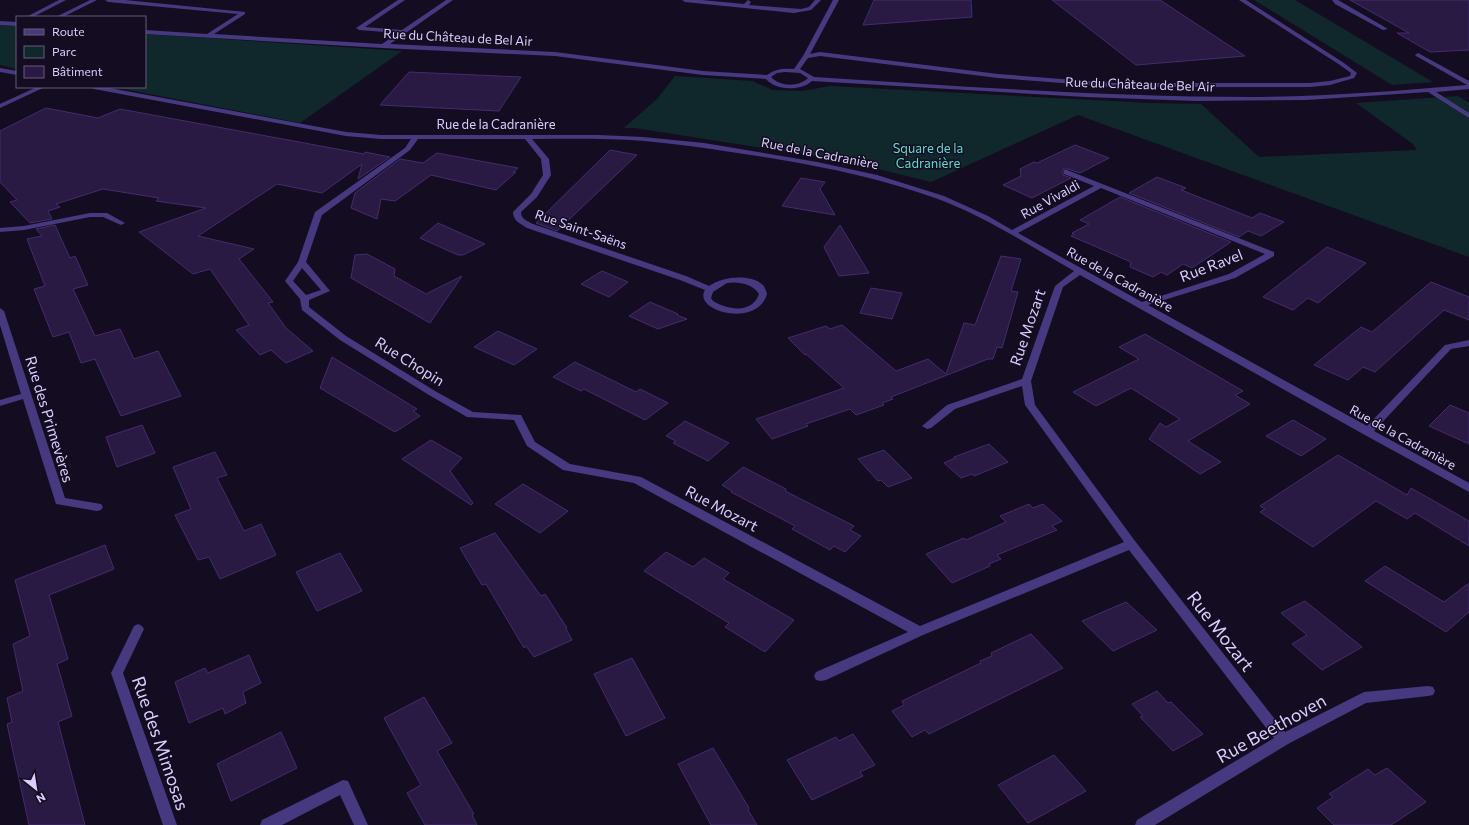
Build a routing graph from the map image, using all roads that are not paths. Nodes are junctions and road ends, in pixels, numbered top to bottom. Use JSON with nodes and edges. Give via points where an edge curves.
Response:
{"nodes":[{"id":1,"x":63,"y":0,"type":"edge"},
{"id":2,"x":94,"y":0,"type":"edge"},
{"id":3,"x":108,"y":0,"type":"edge"},
{"id":4,"x":402,"y":0,"type":"edge"},
{"id":5,"x":450,"y":0,"type":"edge"},
{"id":6,"x":685,"y":0,"type":"edge"},
{"id":7,"x":749,"y":0,"type":"edge"},
{"id":8,"x":818,"y":0,"type":"edge"},
{"id":9,"x":836,"y":0,"type":"edge"},
{"id":10,"x":1242,"y":0,"type":"edge"},
{"id":11,"x":1336,"y":0,"type":"edge"},
{"id":12,"x":745,"y":6,"type":"junction"},
{"id":13,"x":30,"y":16,"type":"edge"},
{"id":14,"x":61,"y":16,"type":"edge"},
{"id":15,"x":0,"y":23,"type":"edge"},
{"id":16,"x":16,"y":23,"type":"edge"},
{"id":17,"x":1385,"y":29,"type":"dead end"},
{"id":18,"x":146,"y":32,"type":"edge"},
{"id":19,"x":403,"y":32,"type":"junction"},
{"id":20,"x":208,"y":36,"type":"junction"},
{"id":21,"x":383,"y":46,"type":"junction"},
{"id":22,"x":1418,"y":55,"type":"dead end"},
{"id":23,"x":806,"y":56,"type":"junction"},
{"id":24,"x":0,"y":70,"type":"edge"},
{"id":25,"x":796,"y":70,"type":"junction"},
{"id":26,"x":16,"y":73,"type":"edge"},
{"id":27,"x":768,"y":77,"type":"junction"},
{"id":28,"x":811,"y":79,"type":"junction"},
{"id":29,"x":1469,"y":84,"type":"edge"},
{"id":30,"x":40,"y":88,"type":"edge"},
{"id":31,"x":99,"y":88,"type":"edge"},
{"id":32,"x":1469,"y":88,"type":"edge"},
{"id":33,"x":1429,"y":90,"type":"junction"},
{"id":34,"x":0,"y":106,"type":"edge"},
{"id":35,"x":1469,"y":116,"type":"edge"},
{"id":36,"x":416,"y":137,"type":"junction"},
{"id":37,"x":527,"y":137,"type":"junction"},
{"id":38,"x":1067,"y":172,"type":"dead end"},
{"id":39,"x":1099,"y":186,"type":"junction"},
{"id":40,"x":1186,"y":220,"type":"joint"},
{"id":41,"x":121,"y":223,"type":"dead end"},
{"id":42,"x":0,"y":230,"type":"edge"},
{"id":43,"x":1013,"y":233,"type":"junction"},
{"id":44,"x":302,"y":262,"type":"junction"},
{"id":45,"x":1080,"y":271,"type":"junction"},
{"id":46,"x":709,"y":289,"type":"junction"},
{"id":47,"x":304,"y":299,"type":"junction"},
{"id":48,"x":1140,"y":305,"type":"junction"},
{"id":49,"x":0,"y":310,"type":"edge"},
{"id":50,"x":1469,"y":342,"type":"edge"},
{"id":51,"x":1026,"y":381,"type":"junction"},
{"id":52,"x":28,"y":395,"type":"junction"},
{"id":53,"x":0,"y":403,"type":"edge"},
{"id":54,"x":517,"y":417,"type":"joint"},
{"id":55,"x":927,"y":426,"type":"dead end"},
{"id":56,"x":1368,"y":432,"type":"junction"},
{"id":57,"x":1469,"y":488,"type":"edge"},
{"id":58,"x":97,"y":507,"type":"dead end"},
{"id":59,"x":1131,"y":544,"type":"junction"},
{"id":60,"x":138,"y":630,"type":"dead end"},
{"id":61,"x":919,"y":632,"type":"junction"},
{"id":62,"x":822,"y":676,"type":"dead end"},
{"id":63,"x":1428,"y":691,"type":"dead end"},
{"id":64,"x":1283,"y":740,"type":"junction"},
{"id":65,"x":170,"y":825,"type":"edge"},
{"id":66,"x":267,"y":825,"type":"edge"},
{"id":67,"x":361,"y":825,"type":"edge"},
{"id":68,"x":1142,"y":825,"type":"edge"}],
"edges":[{"from":1,"to":13,"type":"street"},
{"from":2,"to":14,"type":"street"},
{"from":3,"to":20,"type":"street","via":[[243,13]]},
{"from":4,"to":19,"type":"street","via":[[358,28]]},
{"from":5,"to":19,"type":"street"},
{"from":6,"to":12,"type":"street"},
{"from":7,"to":12,"type":"street"},
{"from":8,"to":12,"type":"street","via":[[807,10],[795,11]]},
{"from":9,"to":23,"type":"street"},
{"from":10,"to":23,"type":"street","via":[[1342,64],[1354,73],[1352,77],[1310,85],[1144,85],[1072,82],[820,54]]},
{"from":11,"to":17,"type":"street","via":[[1337,3]]},
{"from":15,"to":16,"type":"street"},
{"from":18,"to":20,"type":"street","name":"Rue du Château de Bel Air"},
{"from":19,"to":21,"type":"street"},
{"from":20,"to":21,"type":"street","name":"Rue du Château de Bel Air"},
{"from":21,"to":27,"type":"street","name":"Rue du Château de Bel Air","via":[[555,54],[703,73]]},
{"from":22,"to":29,"type":"street"},
{"from":23,"to":25,"type":"street"},
{"from":24,"to":26,"type":"street"},
{"from":25,"to":27,"type":"street","via":[[775,72]]},
{"from":25,"to":28,"type":"street","via":[[806,72]]},
{"from":27,"to":28,"type":"street","via":[[774,83],[788,86],[804,84]]},
{"from":28,"to":33,"type":"street","name":"Rue du Château de Bel Air","via":[[1102,96],[1204,99],[1295,99]]},
{"from":30,"to":34,"type":"street"},
{"from":31,"to":36,"type":"street","name":"Rue de la Cadranière","via":[[346,134]]},
{"from":32,"to":33,"type":"street","name":"Rue du Château de Bel Air"},
{"from":33,"to":35,"type":"street"},
{"from":36,"to":37,"type":"street","name":"Rue de la Cadranière"},
{"from":36,"to":44,"type":"street","name":"Rue Chopin","via":[[408,149],[318,214]]},
{"from":37,"to":43,"type":"street","name":"Rue de la Cadranière","via":[[650,139],[704,145],[817,164],[915,189],[962,207]]},
{"from":37,"to":46,"type":"street","name":"Rue Saint-Saëns","via":[[545,159],[548,175],[534,195],[517,212],[516,216],[521,221]]},
{"from":38,"to":39,"type":"street","name":"Rue Vivaldi"},
{"from":39,"to":40,"type":"street","name":"Rue Vivaldi"},
{"from":39,"to":43,"type":"street","name":"Rue Vivaldi"},
{"from":40,"to":48,"type":"street","name":"Rue Ravel","via":[[1271,254],[1232,276]]},
{"from":41,"to":42,"type":"street","via":[[104,215],[90,215]]},
{"from":43,"to":45,"type":"street","name":"Rue de la Cadranière"},
{"from":44,"to":47,"type":"street","name":"Rue Chopin","via":[[289,281]]},
{"from":44,"to":47,"type":"street","via":[[326,291]]},
{"from":45,"to":48,"type":"street","name":"Rue de la Cadranière"},
{"from":45,"to":51,"type":"street","name":"Rue Mozart","via":[[1058,286]]},
{"from":46,"to":46,"type":"street","via":[[707,294],[711,304],[727,310],[754,307],[764,298],[761,288],[748,281],[730,280]]},
{"from":47,"to":54,"type":"street","name":"Rue Chopin","via":[[305,308],[344,338],[471,415]]},
{"from":48,"to":56,"type":"street","name":"Rue de la Cadranière"},
{"from":49,"to":52,"type":"street","name":"Rue des Primevères"},
{"from":50,"to":56,"type":"street","via":[[1448,347]]},
{"from":51,"to":55,"type":"street","name":"Rue Mozart","via":[[951,407]]},
{"from":51,"to":59,"type":"street","name":"Rue Mozart","via":[[1030,405]]},
{"from":52,"to":53,"type":"street"},
{"from":52,"to":58,"type":"street","name":"Rue des Primevères","via":[[60,501]]},
{"from":54,"to":61,"type":"street","name":"Rue Mozart","via":[[531,444],[567,466],[637,480]]},
{"from":56,"to":57,"type":"street","name":"Rue de la Cadranière"},
{"from":59,"to":61,"type":"street"},
{"from":59,"to":64,"type":"street","name":"Rue Mozart"},
{"from":60,"to":65,"type":"street","name":"Rue des Mimosas","via":[[117,673]]},
{"from":61,"to":62,"type":"street"},
{"from":63,"to":64,"type":"street","name":"Rue Beethoven","via":[[1364,698]]},
{"from":64,"to":68,"type":"street","name":"Rue Beethoven"},
{"from":66,"to":67,"type":"street","via":[[343,786]]}]}
